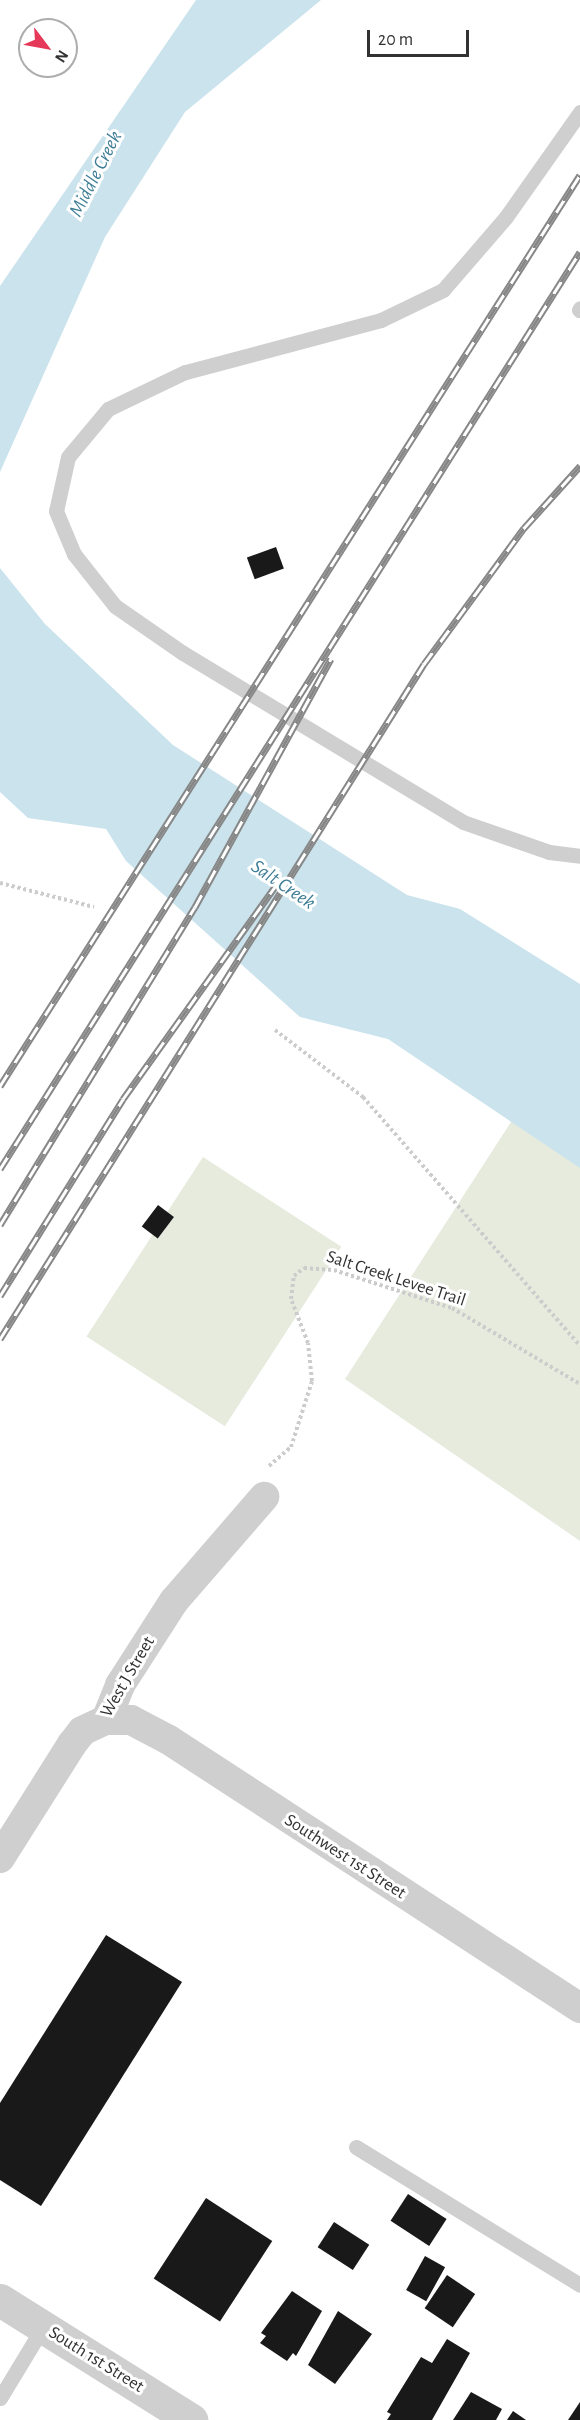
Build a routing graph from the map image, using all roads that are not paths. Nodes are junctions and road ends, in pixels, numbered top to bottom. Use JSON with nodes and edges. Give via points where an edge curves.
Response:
{"nodes":[{"id":1,"x":580,"y":112,"type":"edge"},
{"id":2,"x":580,"y":856,"type":"edge"},
{"id":3,"x":264,"y":1497,"type":"dead end"},
{"id":4,"x":106,"y":1720,"type":"junction"},
{"id":5,"x":0,"y":1858,"type":"edge"},
{"id":6,"x":580,"y":2008,"type":"edge"},
{"id":7,"x":356,"y":2147,"type":"dead end"},
{"id":8,"x":580,"y":2285,"type":"edge"},
{"id":9,"x":0,"y":2300,"type":"edge"},
{"id":10,"x":43,"y":2327,"type":"junction"},
{"id":11,"x":0,"y":2398,"type":"edge"},
{"id":12,"x":191,"y":2420,"type":"edge"}],
"edges":[{"from":1,"to":2,"type":"lane","via":[[506,217],[443,290],[381,320],[185,372],[108,409],[68,457],[56,511],[74,554],[115,606],[183,653],[463,822],[549,852]]},
{"from":3,"to":4,"type":"street","name":"West J Street","via":[[174,1601],[120,1685]]},
{"from":4,"to":5,"type":"street","name":"West J Street","via":[[82,1731],[72,1744]]},
{"from":4,"to":6,"type":"street","name":"Southwest 1st Street","via":[[131,1720],[169,1740]]},
{"from":7,"to":8,"type":"lane"},
{"from":9,"to":10,"type":"street","name":"South 1st Street"},
{"from":10,"to":11,"type":"lane"},
{"from":10,"to":12,"type":"street","name":"South 1st Street"}]}
